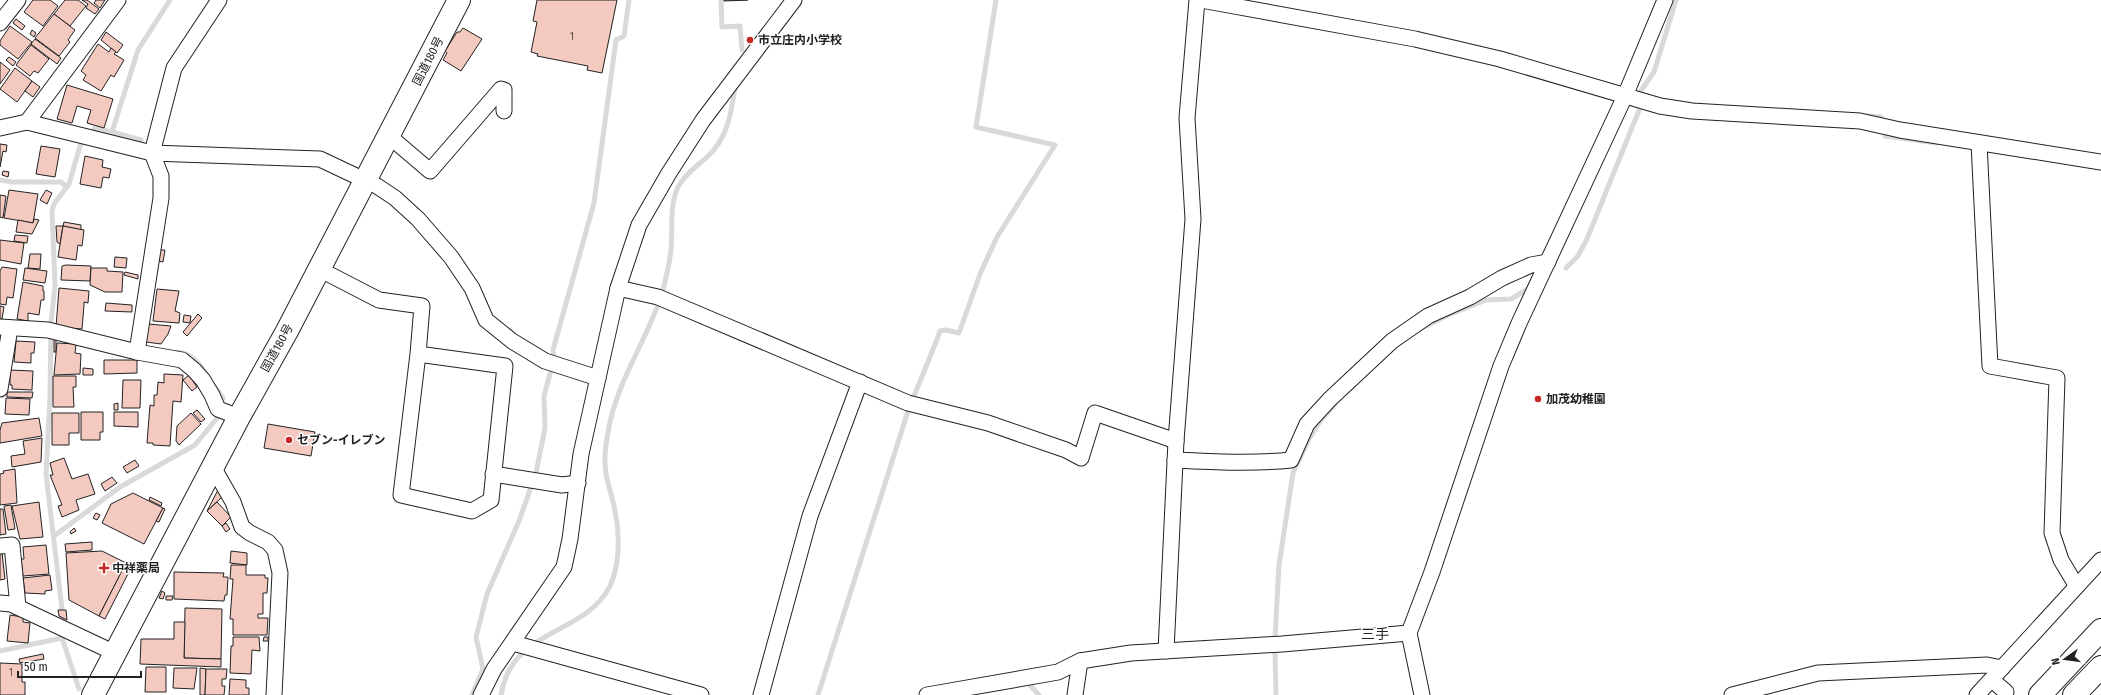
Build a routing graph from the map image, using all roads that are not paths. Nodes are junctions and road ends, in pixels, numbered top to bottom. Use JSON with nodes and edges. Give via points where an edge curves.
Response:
{"nodes":[{"id":1,"x":18,"y":0,"type":"edge"},
{"id":2,"x":118,"y":0,"type":"edge"},
{"id":3,"x":219,"y":0,"type":"edge"},
{"id":4,"x":459,"y":0,"type":"edge"},
{"id":5,"x":794,"y":0,"type":"edge"},
{"id":6,"x":1197,"y":0,"type":"edge"},
{"id":7,"x":1201,"y":0,"type":"edge"},
{"id":8,"x":1665,"y":0,"type":"edge"},
{"id":9,"x":0,"y":23,"type":"edge"},
{"id":10,"x":1625,"y":96,"type":"junction"},
{"id":11,"x":504,"y":111,"type":"dead end"},
{"id":12,"x":27,"y":122,"type":"junction"},
{"id":13,"x":0,"y":128,"type":"edge"},
{"id":14,"x":389,"y":136,"type":"junction"},
{"id":15,"x":1979,"y":148,"type":"junction"},
{"id":16,"x":152,"y":154,"type":"junction"},
{"id":17,"x":2101,"y":162,"type":"edge"},
{"id":18,"x":365,"y":181,"type":"junction"},
{"id":19,"x":1548,"y":262,"type":"junction"},
{"id":20,"x":319,"y":269,"type":"junction"},
{"id":21,"x":618,"y":288,"type":"junction"},
{"id":22,"x":5,"y":328,"type":"edge"},
{"id":23,"x":137,"y":352,"type":"junction"},
{"id":24,"x":418,"y":354,"type":"junction"},
{"id":25,"x":598,"y":378,"type":"junction"},
{"id":26,"x":860,"y":382,"type":"junction"},
{"id":27,"x":0,"y":389,"type":"edge"},
{"id":28,"x":227,"y":412,"type":"junction"},
{"id":29,"x":1176,"y":441,"type":"junction"},
{"id":30,"x":1175,"y":460,"type":"junction"},
{"id":31,"x":213,"y":467,"type":"junction"},
{"id":32,"x":493,"y":474,"type":"junction"},
{"id":33,"x":578,"y":483,"type":"junction"},
{"id":34,"x":0,"y":546,"type":"edge"},
{"id":35,"x":2101,"y":560,"type":"edge"},
{"id":36,"x":2076,"y":585,"type":"junction"},
{"id":37,"x":0,"y":603,"type":"edge"},
{"id":38,"x":18,"y":607,"type":"junction"},
{"id":39,"x":2101,"y":630,"type":"edge"},
{"id":40,"x":1409,"y":633,"type":"junction"},
{"id":41,"x":523,"y":646,"type":"junction"},
{"id":42,"x":1166,"y":650,"type":"junction"},
{"id":43,"x":115,"y":653,"type":"junction"},
{"id":44,"x":1080,"y":661,"type":"junction"},
{"id":45,"x":2101,"y":667,"type":"edge"},
{"id":46,"x":2002,"y":668,"type":"junction"},
{"id":47,"x":1992,"y":680,"type":"junction"},
{"id":48,"x":2006,"y":692,"type":"dead end"},
{"id":49,"x":932,"y":694,"type":"edge"},
{"id":50,"x":94,"y":695,"type":"edge"},
{"id":51,"x":274,"y":695,"type":"edge"},
{"id":52,"x":481,"y":695,"type":"edge"},
{"id":53,"x":701,"y":695,"type":"edge"},
{"id":54,"x":761,"y":695,"type":"edge"},
{"id":55,"x":1075,"y":695,"type":"edge"},
{"id":56,"x":1422,"y":695,"type":"edge"},
{"id":57,"x":1732,"y":695,"type":"edge"},
{"id":58,"x":1977,"y":695,"type":"edge"},
{"id":59,"x":2040,"y":695,"type":"edge"},
{"id":60,"x":2074,"y":695,"type":"edge"}],
"edges":[{"from":1,"to":9,"type":"street"},
{"from":2,"to":12,"type":"street"},
{"from":3,"to":16,"type":"street","via":[[174,68]]},
{"from":4,"to":14,"type":"highway","name":"国道180号"},
{"from":5,"to":21,"type":"street","via":[[702,120],[669,173],[639,225]]},
{"from":6,"to":29,"type":"street","via":[[1187,118],[1193,219]]},
{"from":7,"to":10,"type":"street","via":[[1431,43],[1500,59]]},
{"from":8,"to":10,"type":"street"},
{"from":10,"to":15,"type":"street","via":[[1692,111],[1860,120]]},
{"from":10,"to":19,"type":"street"},
{"from":11,"to":14,"type":"street","via":[[504,90],[501,89],[430,171]]},
{"from":12,"to":13,"type":"street"},
{"from":12,"to":16,"type":"street"},
{"from":14,"to":18,"type":"highway","name":"国道180号"},
{"from":15,"to":17,"type":"street"},
{"from":15,"to":36,"type":"street","via":[[1990,366],[2057,378],[2052,533],[2061,560]]},
{"from":16,"to":18,"type":"street","via":[[320,159]]},
{"from":16,"to":23,"type":"street","via":[[161,176],[161,198]]},
{"from":18,"to":20,"type":"highway","name":"国道180号"},
{"from":18,"to":25,"type":"street","via":[[395,198],[418,219],[451,257],[472,288],[486,320],[512,342],[545,361]]},
{"from":19,"to":30,"type":"street","via":[[1531,265],[1502,278],[1470,297],[1428,316],[1392,341],[1330,398],[1307,424],[1291,460],[1258,463]]},
{"from":19,"to":40,"type":"street","via":[[1501,366]]},
{"from":20,"to":24,"type":"street","via":[[379,300],[422,306]]},
{"from":20,"to":28,"type":"highway","name":"国道180号"},
{"from":21,"to":25,"type":"street"},
{"from":21,"to":26,"type":"street","via":[[660,298]]},
{"from":22,"to":23,"type":"street","via":[[51,331]]},
{"from":22,"to":27,"type":"street"},
{"from":23,"to":28,"type":"street","via":[[182,360],[203,380]]},
{"from":24,"to":32,"type":"street","via":[[505,366]]},
{"from":24,"to":32,"type":"street","via":[[401,494],[472,511],[491,500]]},
{"from":25,"to":33,"type":"street","via":[[581,454]]},
{"from":26,"to":29,"type":"street","via":[[910,404],[988,424],[1066,450],[1081,458],[1095,413]]},
{"from":26,"to":54,"type":"street","via":[[810,516]]},
{"from":28,"to":31,"type":"highway","name":"国道180号"},
{"from":29,"to":30,"type":"street"},
{"from":30,"to":42,"type":"street"},
{"from":31,"to":43,"type":"highway","name":"国道180号"},
{"from":31,"to":51,"type":"street","via":[[233,502],[242,527],[268,542],[278,559],[279,596]]},
{"from":32,"to":33,"type":"street","via":[[562,485]]},
{"from":33,"to":41,"type":"street","via":[[564,567]]},
{"from":34,"to":38,"type":"street","via":[[12,544]]},
{"from":35,"to":36,"type":"street"},
{"from":36,"to":46,"type":"street"},
{"from":37,"to":38,"type":"street"},
{"from":38,"to":43,"type":"street"},
{"from":39,"to":59,"type":"highway"},
{"from":40,"to":42,"type":"street","via":[[1282,644]]},
{"from":40,"to":56,"type":"street"},
{"from":41,"to":52,"type":"street","via":[[494,669]]},
{"from":41,"to":53,"type":"street"},
{"from":42,"to":44,"type":"street"},
{"from":43,"to":50,"type":"highway","name":"国道180号"},
{"from":44,"to":49,"type":"street","via":[[1058,672]]},
{"from":44,"to":55,"type":"street"},
{"from":45,"to":60,"type":"highway"},
{"from":46,"to":47,"type":"street"},
{"from":46,"to":57,"type":"street","via":[[1987,665],[1818,673]]},
{"from":47,"to":48,"type":"street"},
{"from":47,"to":58,"type":"street"}]}
